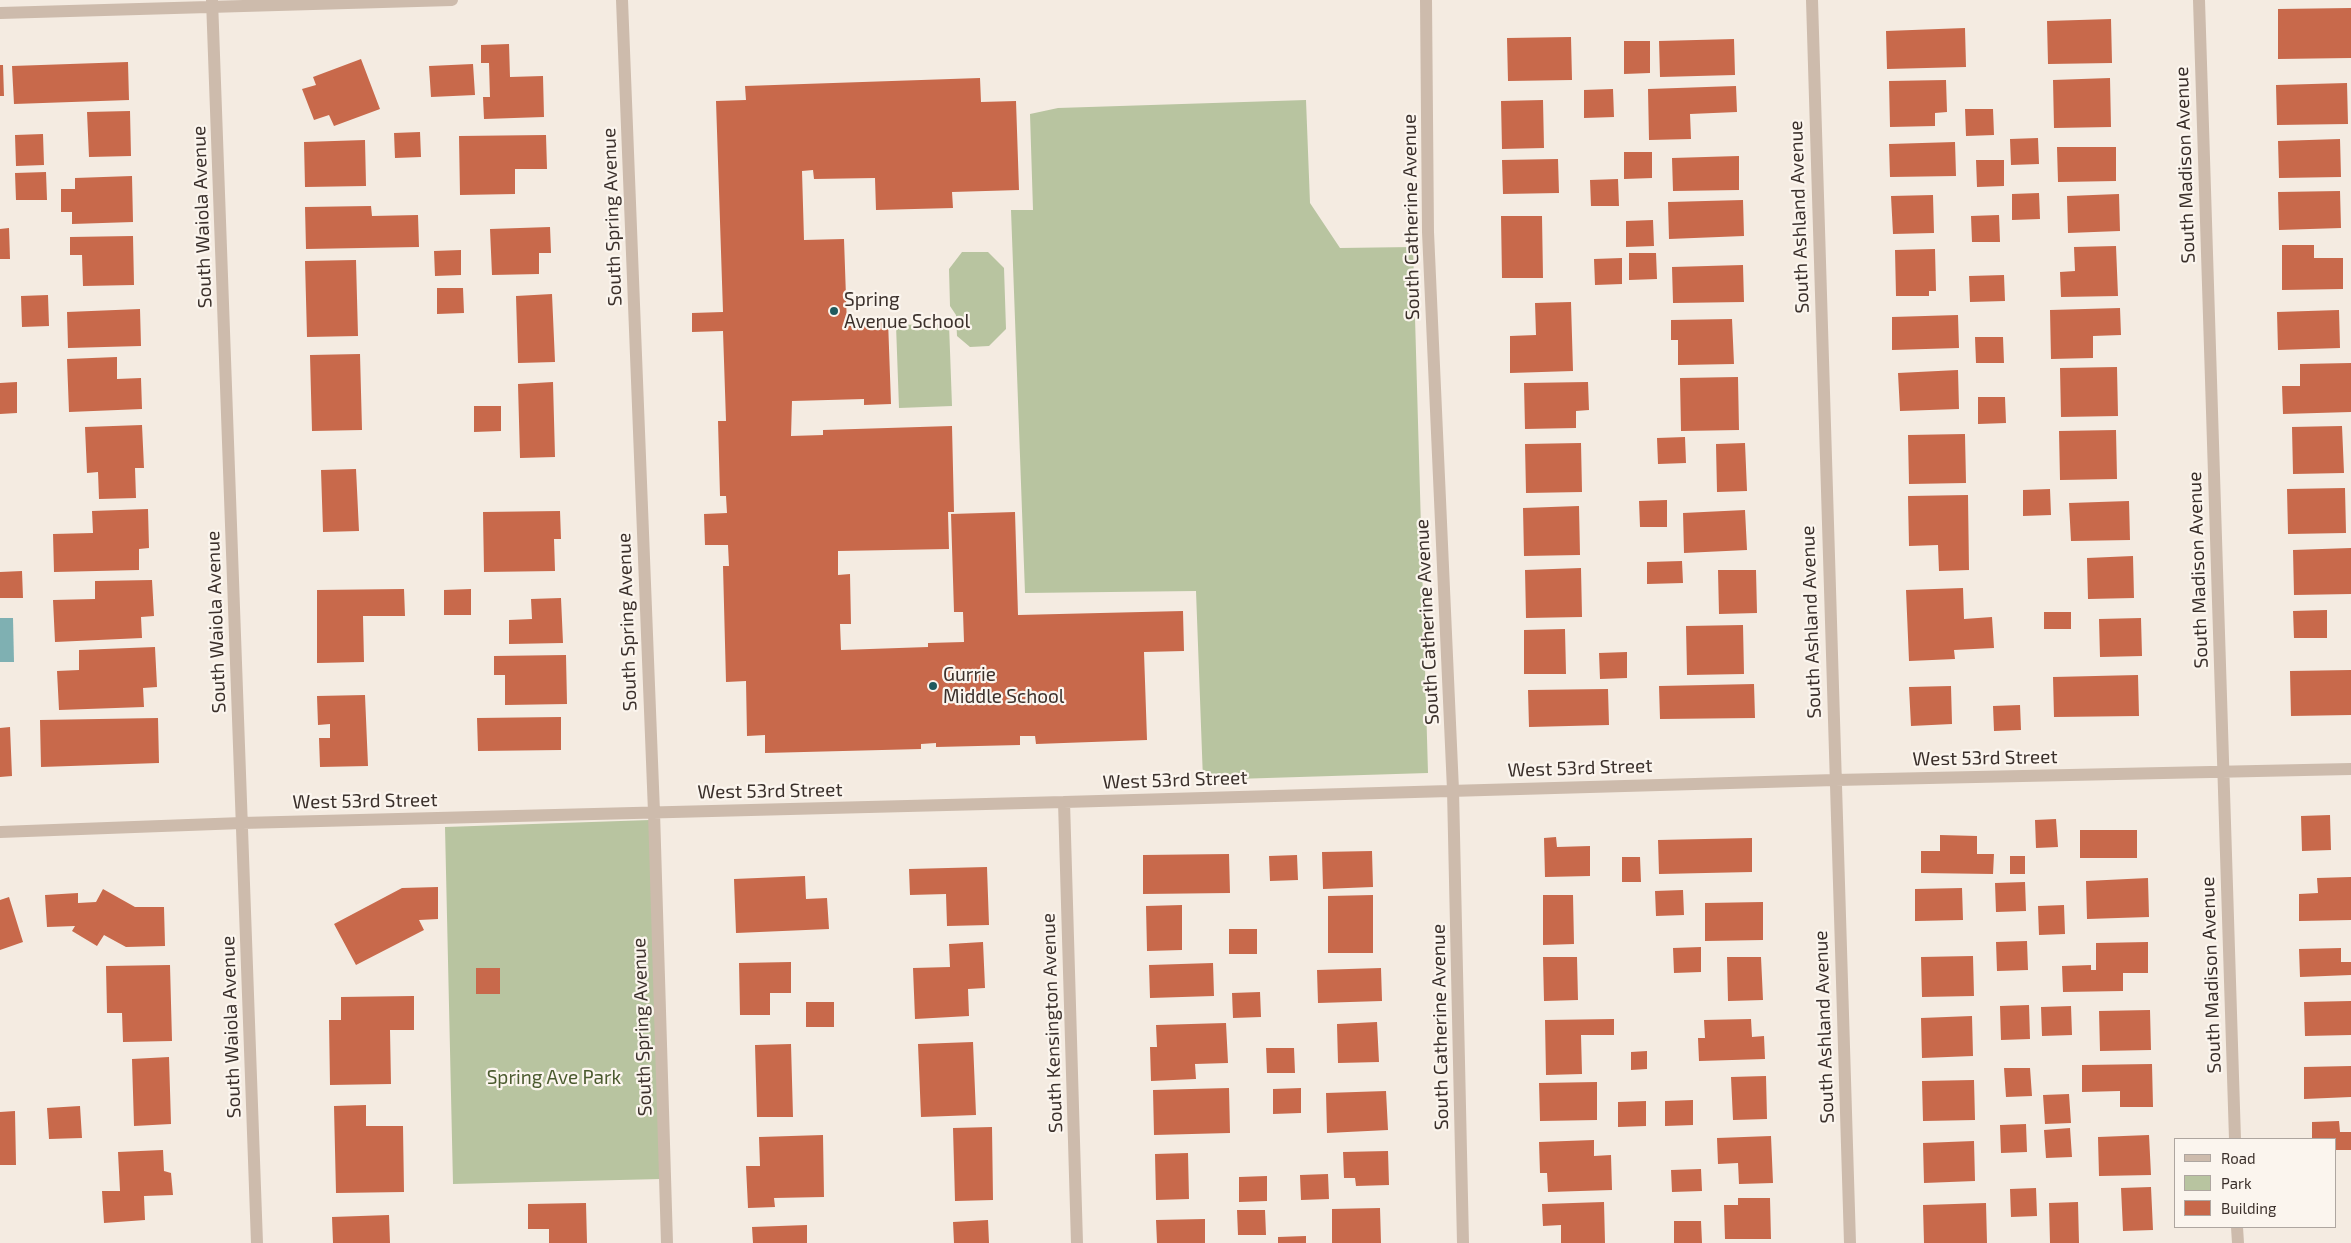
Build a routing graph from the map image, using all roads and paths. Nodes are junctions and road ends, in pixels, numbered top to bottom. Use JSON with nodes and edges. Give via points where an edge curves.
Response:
{"nodes":[{"id":1,"x":452,"y":0,"type":"edge"},
{"id":2,"x":622,"y":0,"type":"edge"},
{"id":3,"x":1426,"y":0,"type":"edge"},
{"id":4,"x":1812,"y":0,"type":"edge"},
{"id":5,"x":2199,"y":0,"type":"edge"},
{"id":6,"x":213,"y":3,"type":"edge"},
{"id":7,"x":0,"y":13,"type":"edge"},
{"id":8,"x":2351,"y":769,"type":"edge"},
{"id":9,"x":2223,"y":773,"type":"junction"},
{"id":10,"x":1835,"y":780,"type":"junction"},
{"id":11,"x":1453,"y":790,"type":"junction"},
{"id":12,"x":1064,"y":802,"type":"junction"},
{"id":13,"x":654,"y":812,"type":"junction"},
{"id":14,"x":242,"y":823,"type":"junction"},
{"id":15,"x":0,"y":832,"type":"edge"},
{"id":16,"x":2235,"y":1138,"type":"edge"},
{"id":17,"x":2237,"y":1228,"type":"edge"},
{"id":18,"x":257,"y":1243,"type":"edge"},
{"id":19,"x":668,"y":1243,"type":"edge"},
{"id":20,"x":1077,"y":1243,"type":"edge"},
{"id":21,"x":1463,"y":1243,"type":"edge"},
{"id":22,"x":1850,"y":1243,"type":"edge"},
{"id":23,"x":2238,"y":1243,"type":"edge"}],
"edges":[{"from":1,"to":6,"type":"street"},
{"from":2,"to":13,"type":"street","name":"South Spring Avenue"},
{"from":3,"to":11,"type":"street","name":"South Catherine Avenue","via":[[1428,232]]},
{"from":4,"to":10,"type":"street","name":"South Ashland Avenue"},
{"from":5,"to":9,"type":"street","name":"South Madison Avenue"},
{"from":6,"to":7,"type":"street"},
{"from":6,"to":14,"type":"street","name":"South Waiola Avenue"},
{"from":8,"to":9,"type":"street","name":"West 53rd Street"},
{"from":9,"to":10,"type":"street","name":"West 53rd Street"},
{"from":9,"to":16,"type":"street","name":"South Madison Avenue"},
{"from":10,"to":11,"type":"street","name":"West 53rd Street"},
{"from":10,"to":22,"type":"street","name":"South Ashland Avenue"},
{"from":11,"to":12,"type":"street","name":"West 53rd Street"},
{"from":11,"to":21,"type":"street","name":"South Catherine Avenue"},
{"from":12,"to":13,"type":"street","name":"West 53rd Street"},
{"from":12,"to":20,"type":"street","name":"South Kensington Avenue"},
{"from":13,"to":14,"type":"street","name":"West 53rd Street"},
{"from":13,"to":19,"type":"street","name":"South Spring Avenue"},
{"from":14,"to":15,"type":"street","name":"West 53rd Street"},
{"from":14,"to":18,"type":"street","name":"South Waiola Avenue"},
{"from":17,"to":23,"type":"street"}]}
